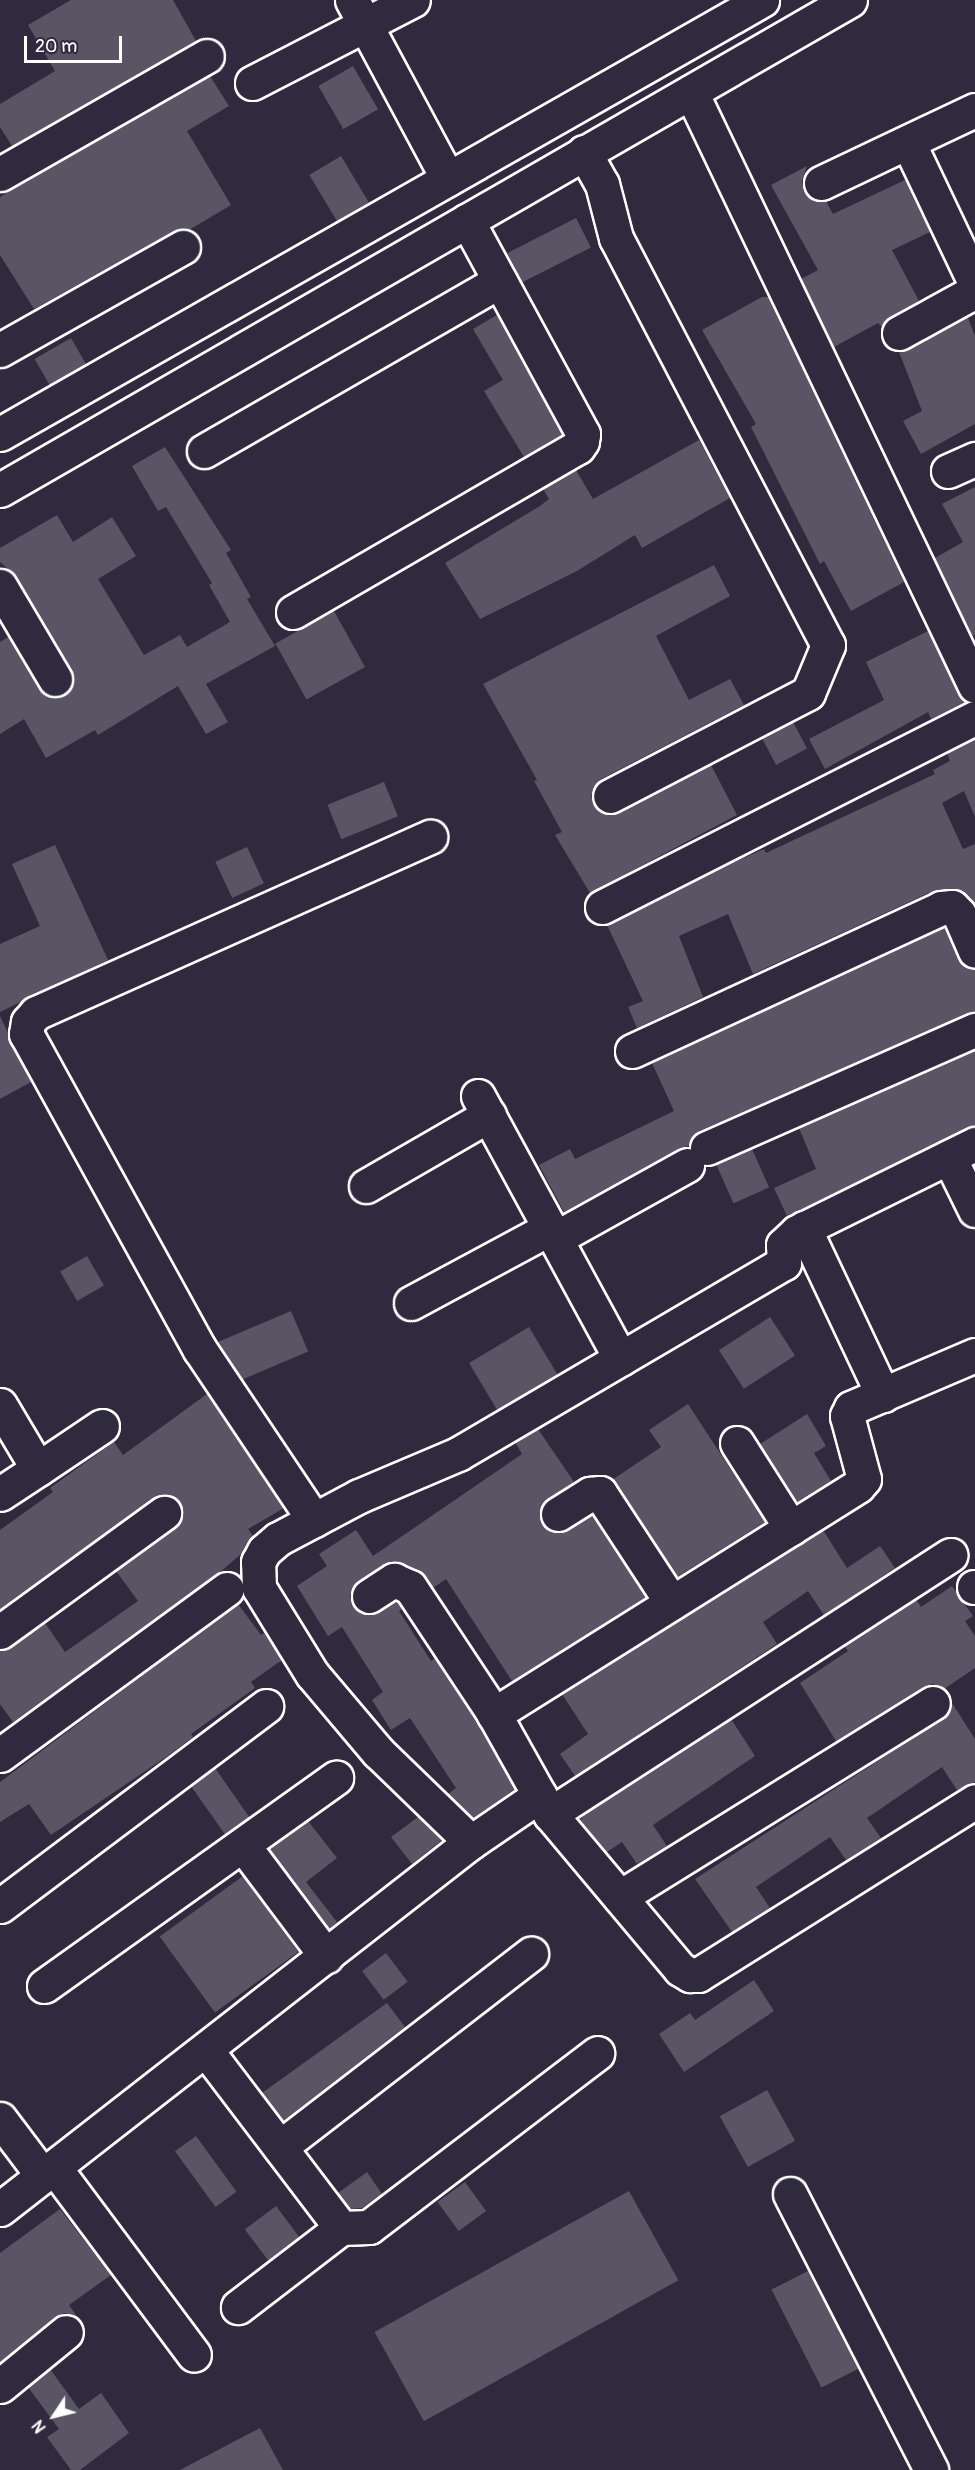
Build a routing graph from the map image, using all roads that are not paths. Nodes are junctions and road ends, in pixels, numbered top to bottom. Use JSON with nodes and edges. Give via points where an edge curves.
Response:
{"nodes":[{"id":1,"x":413,"y":0,"type":"edge"},
{"id":2,"x":762,"y":0,"type":"edge"},
{"id":3,"x":850,"y":0,"type":"edge"},
{"id":4,"x":359,"y":13,"type":"edge"},
{"id":5,"x":207,"y":56,"type":"dead end"},
{"id":6,"x":252,"y":83,"type":"dead end"},
{"id":7,"x":691,"y":92,"type":"junction"},
{"id":8,"x":975,"y":110,"type":"edge"},
{"id":9,"x":908,"y":142,"type":"junction"},
{"id":10,"x":584,"y":152,"type":"junction"},
{"id":11,"x":0,"y":174,"type":"edge"},
{"id":12,"x":448,"y":179,"type":"junction"},
{"id":13,"x":821,"y":183,"type":"dead end"},
{"id":14,"x":467,"y":220,"type":"junction"},
{"id":15,"x":183,"y":247,"type":"dead end"},
{"id":16,"x":500,"y":281,"type":"junction"},
{"id":17,"x":899,"y":333,"type":"dead end"},
{"id":18,"x":0,"y":350,"type":"edge"},
{"id":19,"x":0,"y":434,"type":"edge"},
{"id":20,"x":204,"y":451,"type":"dead end"},
{"id":21,"x":0,"y":490,"type":"edge"},
{"id":22,"x":0,"y":586,"type":"edge"},
{"id":23,"x":293,"y":612,"type":"dead end"},
{"id":24,"x":55,"y":679,"type":"dead end"},
{"id":25,"x":975,"y":686,"type":"edge"},
{"id":26,"x":975,"y":718,"type":"edge"},
{"id":27,"x":610,"y":796,"type":"dead end"},
{"id":28,"x":430,"y":837,"type":"dead end"},
{"id":29,"x":603,"y":907,"type":"dead end"},
{"id":30,"x":975,"y":951,"type":"edge"},
{"id":31,"x":975,"y":1030,"type":"edge"},
{"id":32,"x":632,"y":1051,"type":"dead end"},
{"id":33,"x":962,"y":1151,"type":"edge"},
{"id":34,"x":366,"y":1186,"type":"dead end"},
{"id":35,"x":975,"y":1210,"type":"edge"},
{"id":36,"x":804,"y":1228,"type":"junction"},
{"id":37,"x":553,"y":1233,"type":"junction"},
{"id":38,"x":411,"y":1303,"type":"dead end"},
{"id":39,"x":975,"y":1355,"type":"edge"},
{"id":40,"x":621,"y":1359,"type":"junction"},
{"id":41,"x":883,"y":1395,"type":"junction"},
{"id":42,"x":5,"y":1425,"type":"edge"},
{"id":43,"x":102,"y":1426,"type":"dead end"},
{"id":44,"x":737,"y":1443,"type":"dead end"},
{"id":45,"x":38,"y":1468,"type":"junction"},
{"id":46,"x":0,"y":1494,"type":"edge"},
{"id":47,"x":164,"y":1513,"type":"dead end"},
{"id":48,"x":558,"y":1514,"type":"dead end"},
{"id":49,"x":314,"y":1520,"type":"junction"},
{"id":50,"x":791,"y":1528,"type":"junction"},
{"id":51,"x":950,"y":1555,"type":"dead end"},
{"id":52,"x":227,"y":1589,"type":"dead end"},
{"id":53,"x":369,"y":1596,"type":"dead end"},
{"id":54,"x":672,"y":1603,"type":"junction"},
{"id":55,"x":0,"y":1632,"type":"edge"},
{"id":56,"x":933,"y":1703,"type":"dead end"},
{"id":57,"x":266,"y":1706,"type":"dead end"},
{"id":58,"x":495,"y":1714,"type":"junction"},
{"id":59,"x":0,"y":1755,"type":"edge"},
{"id":60,"x":336,"y":1778,"type":"dead end"},
{"id":61,"x":975,"y":1801,"type":"edge"},
{"id":62,"x":545,"y":1804,"type":"junction"},
{"id":63,"x":471,"y":1842,"type":"junction"},
{"id":64,"x":243,"y":1845,"type":"junction"},
{"id":65,"x":620,"y":1897,"type":"junction"},
{"id":66,"x":0,"y":1906,"type":"edge"},
{"id":67,"x":531,"y":1954,"type":"dead end"},
{"id":68,"x":326,"y":1956,"type":"junction"},
{"id":69,"x":44,"y":1986,"type":"dead end"},
{"id":70,"x":206,"y":2050,"type":"junction"},
{"id":71,"x":597,"y":2053,"type":"dead end"},
{"id":72,"x":0,"y":2119,"type":"edge"},
{"id":73,"x":280,"y":2147,"type":"junction"},
{"id":74,"x":48,"y":2172,"type":"junction"},
{"id":75,"x":790,"y":2194,"type":"dead end"},
{"id":76,"x":0,"y":2209,"type":"edge"},
{"id":77,"x":341,"y":2228,"type":"junction"},
{"id":78,"x":238,"y":2307,"type":"dead end"},
{"id":79,"x":66,"y":2332,"type":"dead end"},
{"id":80,"x":194,"y":2355,"type":"dead end"},
{"id":81,"x":0,"y":2386,"type":"edge"},
{"id":82,"x":931,"y":2470,"type":"edge"}],
"edges":[{"from":1,"to":4,"type":"street"},
{"from":2,"to":12,"type":"street"},
{"from":3,"to":7,"type":"street"},
{"from":4,"to":6,"type":"street"},
{"from":4,"to":12,"type":"street"},
{"from":5,"to":11,"type":"street"},
{"from":7,"to":10,"type":"street"},
{"from":7,"to":25,"type":"street"},
{"from":8,"to":9,"type":"street"},
{"from":9,"to":13,"type":"street"},
{"from":9,"to":17,"type":"street","via":[[975,283],[970,294]]},
{"from":10,"to":14,"type":"street"},
{"from":10,"to":27,"type":"street","via":[[602,184],[616,238],[828,645],[808,693]]},
{"from":12,"to":19,"type":"street"},
{"from":14,"to":16,"type":"street"},
{"from":14,"to":21,"type":"street"},
{"from":15,"to":18,"type":"street"},
{"from":16,"to":20,"type":"street"},
{"from":16,"to":23,"type":"street","via":[[583,434],[582,441],[578,447]]},
{"from":22,"to":24,"type":"street"},
{"from":26,"to":29,"type":"street"},
{"from":28,"to":49,"type":"street","via":[[36,1013],[28,1022],[26,1034],[200,1350]]},
{"from":30,"to":32,"type":"street","via":[[959,914],[952,907],[941,908]]},
{"from":31,"to":37,"type":"street","via":[[697,1156]]},
{"from":33,"to":35,"type":"street"},
{"from":33,"to":36,"type":"street"},
{"from":34,"to":37,"type":"street","via":[[484,1106]]},
{"from":36,"to":40,"type":"street","via":[[787,1237],[784,1263]]},
{"from":36,"to":41,"type":"street"},
{"from":37,"to":38,"type":"street"},
{"from":37,"to":40,"type":"street"},
{"from":39,"to":41,"type":"street"},
{"from":40,"to":49,"type":"street","via":[[458,1454],[359,1496]]},
{"from":41,"to":50,"type":"street","via":[[851,1408],[847,1416],[864,1479]]},
{"from":42,"to":45,"type":"street"},
{"from":43,"to":45,"type":"street"},
{"from":44,"to":50,"type":"street"},
{"from":45,"to":46,"type":"street"},
{"from":47,"to":55,"type":"street"},
{"from":48,"to":54,"type":"street","via":[[590,1494],[600,1493]]},
{"from":49,"to":63,"type":"street","via":[[264,1551],[257,1577],[264,1601],[312,1674],[378,1752]]},
{"from":50,"to":54,"type":"street"},
{"from":51,"to":62,"type":"street"},
{"from":52,"to":59,"type":"street"},
{"from":53,"to":58,"type":"street","via":[[394,1580],[410,1587]]},
{"from":54,"to":58,"type":"street"},
{"from":56,"to":65,"type":"street"},
{"from":57,"to":66,"type":"street"},
{"from":58,"to":62,"type":"street"},
{"from":60,"to":64,"type":"street"},
{"from":61,"to":65,"type":"street","via":[[698,1975],[680,1969]]},
{"from":62,"to":63,"type":"street"},
{"from":62,"to":65,"type":"street"},
{"from":63,"to":68,"type":"street"},
{"from":64,"to":68,"type":"street"},
{"from":64,"to":69,"type":"street"},
{"from":67,"to":73,"type":"street"},
{"from":68,"to":70,"type":"street"},
{"from":70,"to":73,"type":"street"},
{"from":70,"to":74,"type":"street"},
{"from":71,"to":77,"type":"street","via":[[369,2227]]},
{"from":72,"to":74,"type":"street"},
{"from":73,"to":77,"type":"street"},
{"from":74,"to":76,"type":"street"},
{"from":74,"to":80,"type":"street"},
{"from":75,"to":82,"type":"street"},
{"from":77,"to":78,"type":"street"},
{"from":79,"to":81,"type":"street"}]}
